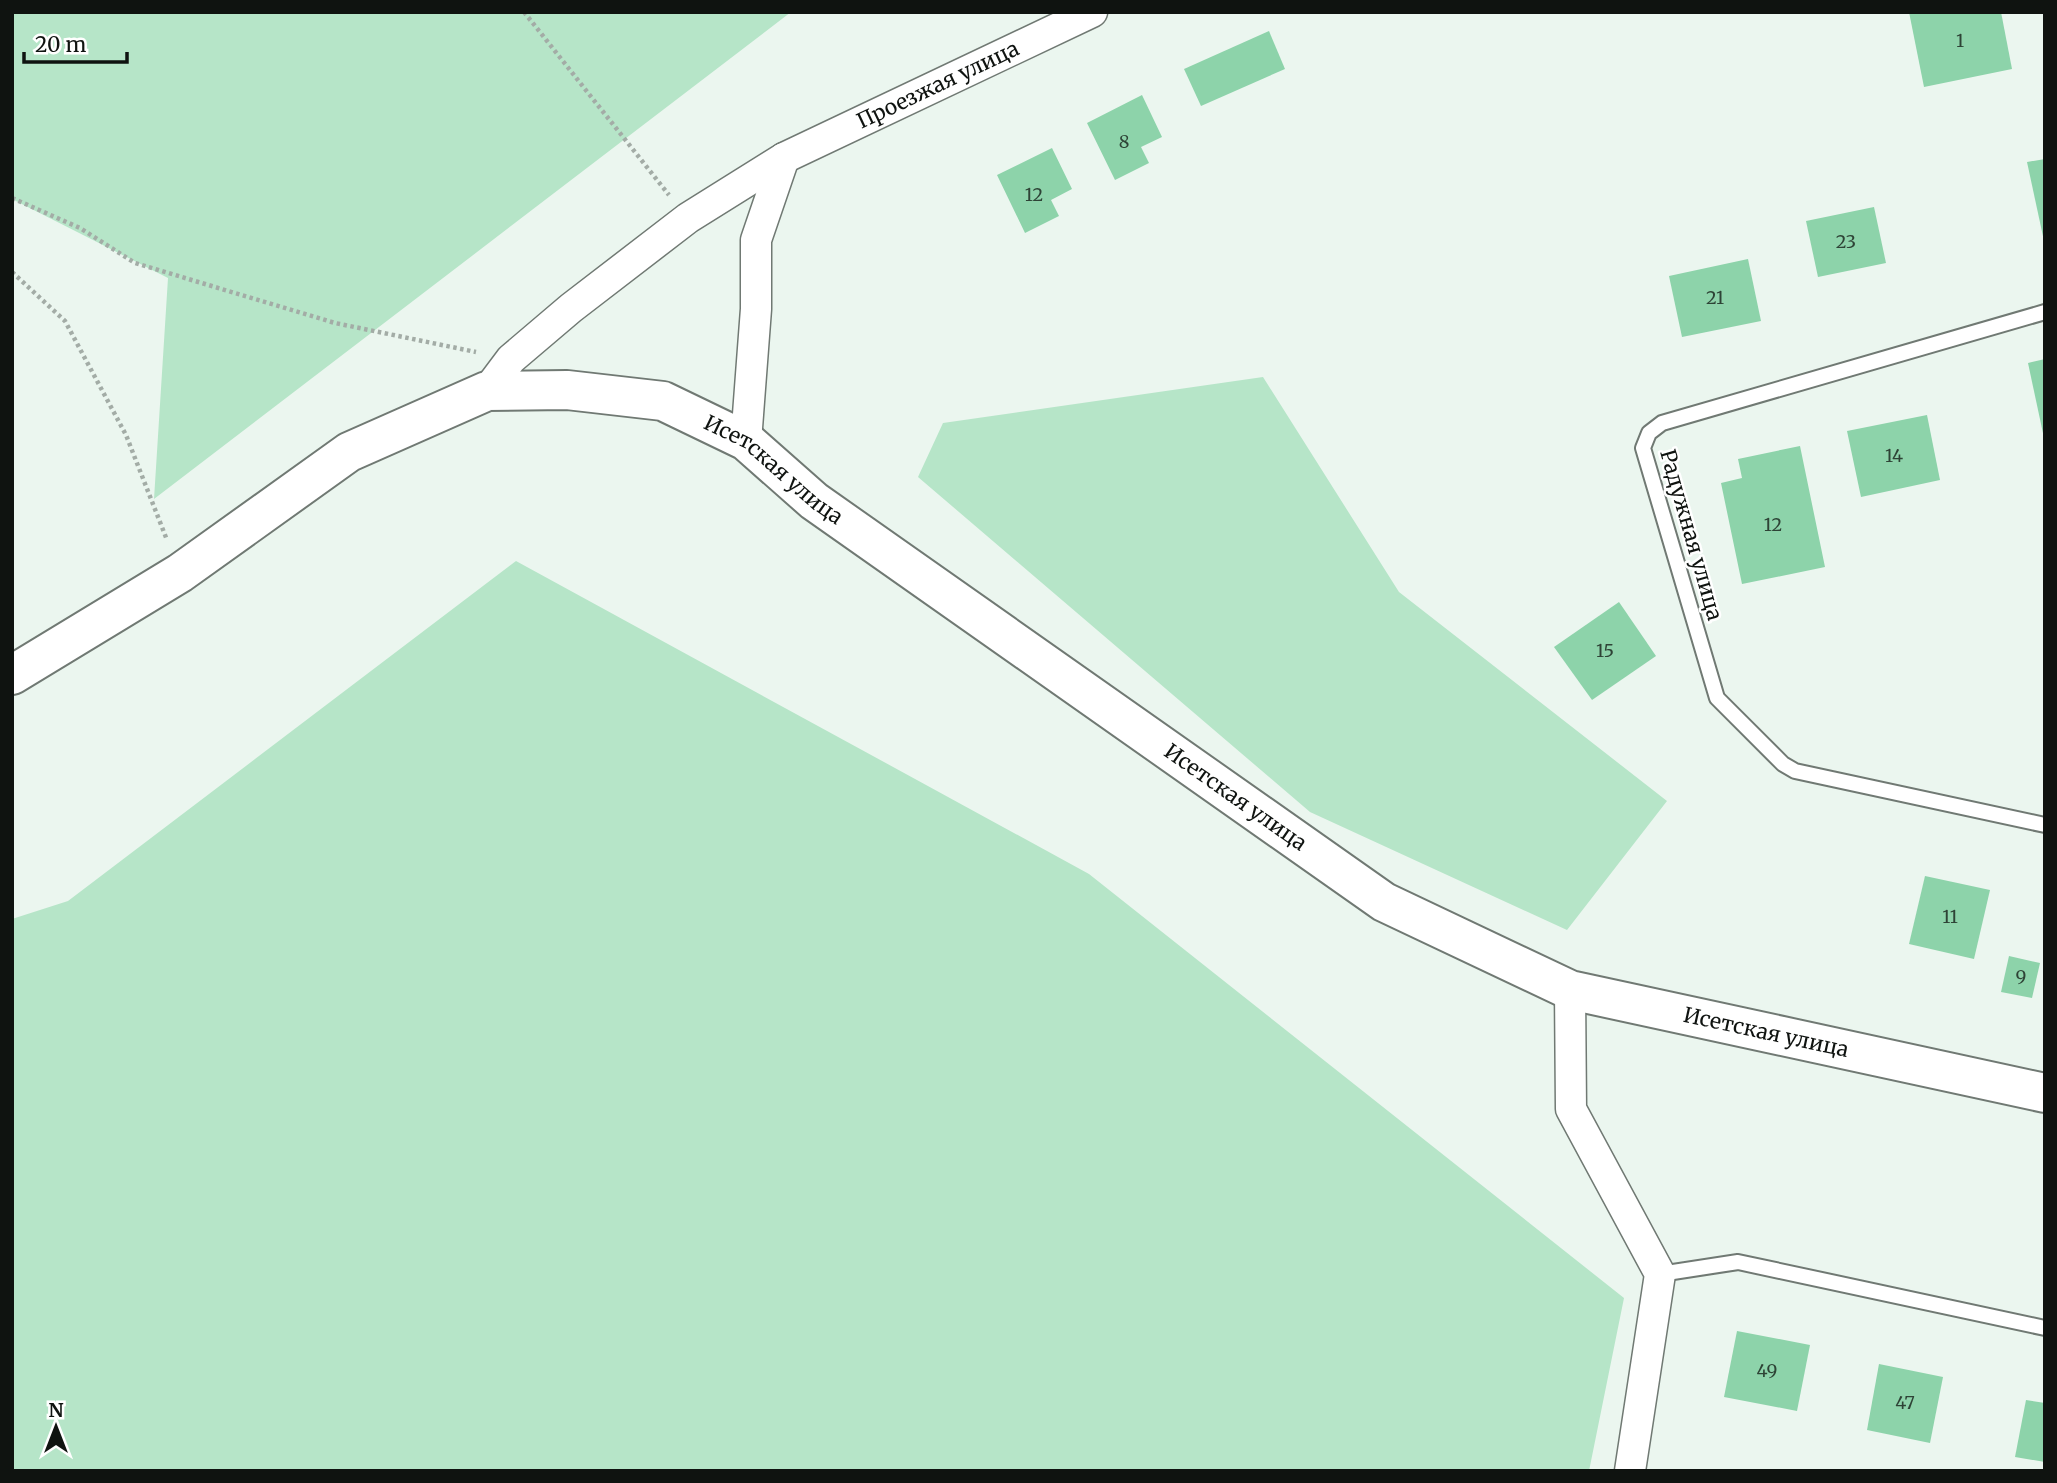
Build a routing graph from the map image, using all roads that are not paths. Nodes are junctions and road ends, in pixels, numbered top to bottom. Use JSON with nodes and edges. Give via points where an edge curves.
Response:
{"nodes":[{"id":1,"x":1092,"y":12,"type":"edge"},
{"id":2,"x":784,"y":158,"type":"junction"},
{"id":3,"x":2045,"y":312,"type":"edge"},
{"id":4,"x":487,"y":391,"type":"junction"},
{"id":5,"x":746,"y":441,"type":"junction"},
{"id":6,"x":12,"y":675,"type":"edge"},
{"id":7,"x":2045,"y":825,"type":"edge"},
{"id":8,"x":1570,"y":990,"type":"junction"},
{"id":9,"x":2045,"y":1093,"type":"edge"},
{"id":10,"x":1660,"y":1274,"type":"junction"},
{"id":11,"x":2045,"y":1328,"type":"edge"},
{"id":12,"x":1630,"y":1471,"type":"edge"}],
"edges":[{"from":1,"to":2,"type":"street","name":"Проезжая улица"},
{"from":2,"to":4,"type":"street","name":"Проезжая улица","via":[[688,218],[571,307],[511,359]]},
{"from":2,"to":5,"type":"street","via":[[756,240]]},
{"from":3,"to":7,"type":"lane","name":"Радужная улица","via":[[1662,423],[1649,433],[1643,447],[1717,698],[1787,767]]},
{"from":4,"to":5,"type":"main road","name":"Исетская улица","via":[[567,390],[663,401]]},
{"from":4,"to":6,"type":"main road","via":[[349,452],[180,573]]},
{"from":5,"to":8,"type":"main road","name":"Исетская улица","via":[[814,500],[1384,902]]},
{"from":8,"to":9,"type":"main road","name":"Исетская улица"},
{"from":8,"to":10,"type":"street","via":[[1571,1109]]},
{"from":10,"to":11,"type":"lane","via":[[1738,1262]]},
{"from":10,"to":12,"type":"street"}]}
